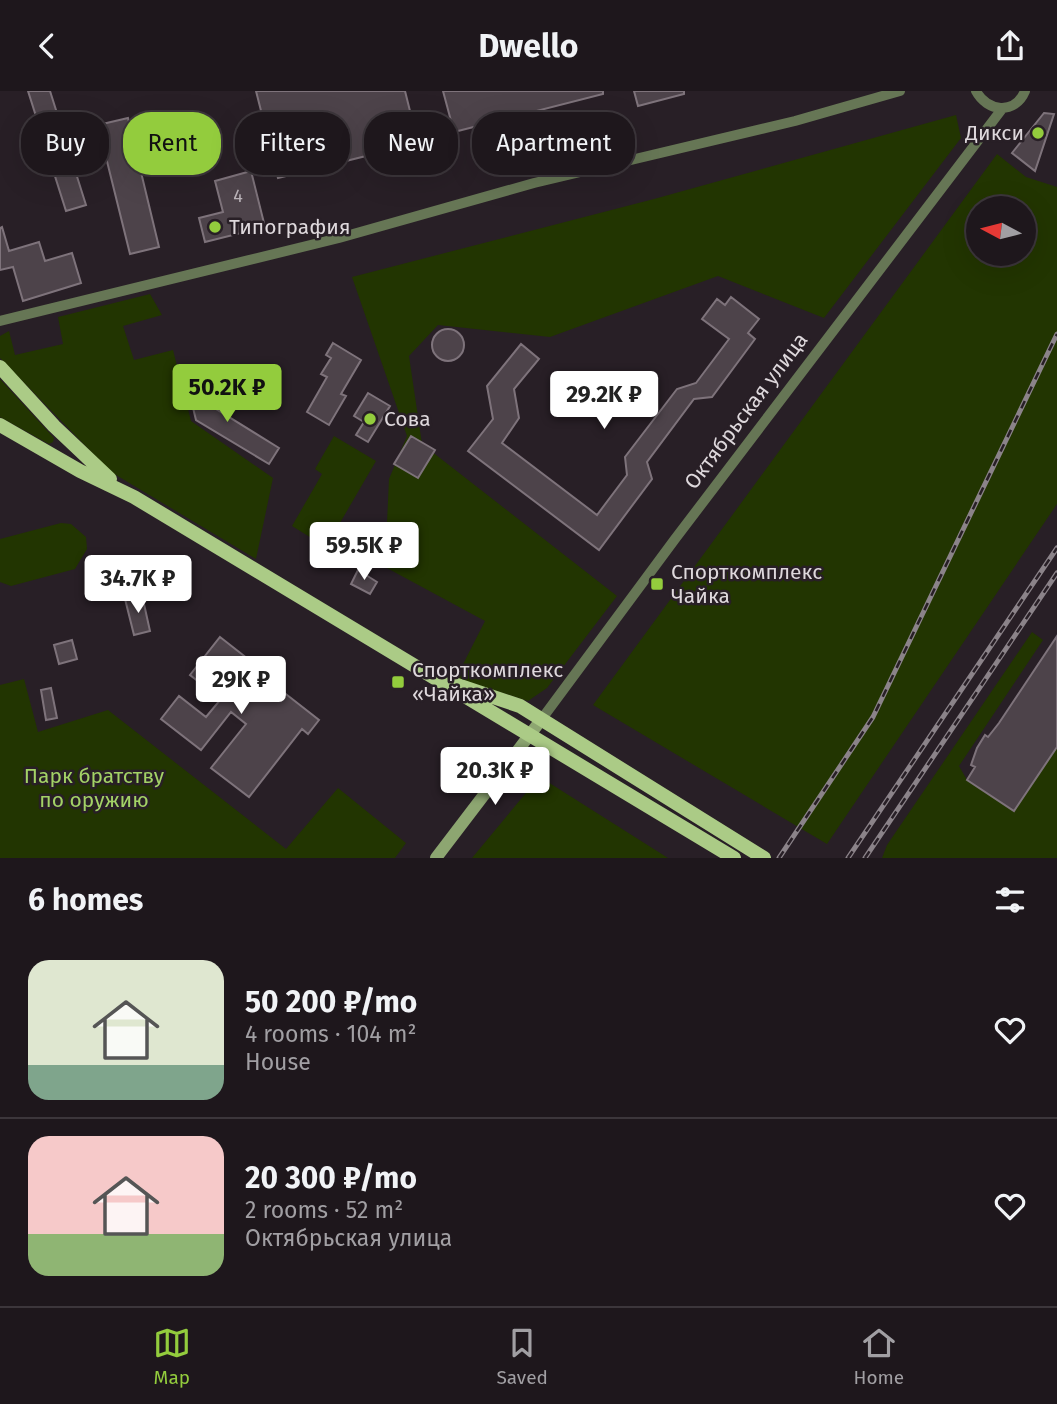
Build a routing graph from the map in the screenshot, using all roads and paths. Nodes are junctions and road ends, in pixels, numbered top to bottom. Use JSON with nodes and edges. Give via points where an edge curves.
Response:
{"nodes":[{"id":1,"x":900,"y":91,"type":"edge"},
{"id":2,"x":976,"y":91,"type":"edge"},
{"id":3,"x":1024,"y":91,"type":"edge"},
{"id":4,"x":986,"y":104,"type":"junction"},
{"id":5,"x":1002,"y":109,"type":"junction"},
{"id":6,"x":986,"y":129,"type":"junction"},
{"id":7,"x":3,"y":321,"type":"edge"},
{"id":8,"x":0,"y":366,"type":"edge"},
{"id":9,"x":0,"y":425,"type":"edge"},
{"id":10,"x":134,"y":497,"type":"junction"},
{"id":11,"x":433,"y":677,"type":"junction"},
{"id":12,"x":541,"y":720,"type":"junction"},
{"id":13,"x":528,"y":735,"type":"junction"},
{"id":14,"x":436,"y":858,"type":"edge"},
{"id":15,"x":734,"y":858,"type":"edge"},
{"id":16,"x":764,"y":858,"type":"edge"}],
"edges":[{"from":1,"to":7,"type":"street"},
{"from":2,"to":4,"type":"street"},
{"from":3,"to":5,"type":"street","name":"Октябрьская улица","via":[[1018,102]]},
{"from":4,"to":5,"type":"street"},
{"from":4,"to":6,"type":"street"},
{"from":5,"to":6,"type":"street","name":"Октябрьская улица"},
{"from":6,"to":12,"type":"street","name":"Октябрьская улица"},
{"from":8,"to":10,"type":"main road","via":[[78,450]]},
{"from":9,"to":10,"type":"main road"},
{"from":10,"to":11,"type":"main road"},
{"from":11,"to":12,"type":"main road","via":[[520,706]]},
{"from":11,"to":13,"type":"main road"},
{"from":12,"to":13,"type":"main road","name":"Октябрьская улица"},
{"from":12,"to":16,"type":"main road"},
{"from":13,"to":14,"type":"main road","name":"Октябрьская улица"},
{"from":13,"to":15,"type":"main road"}]}
